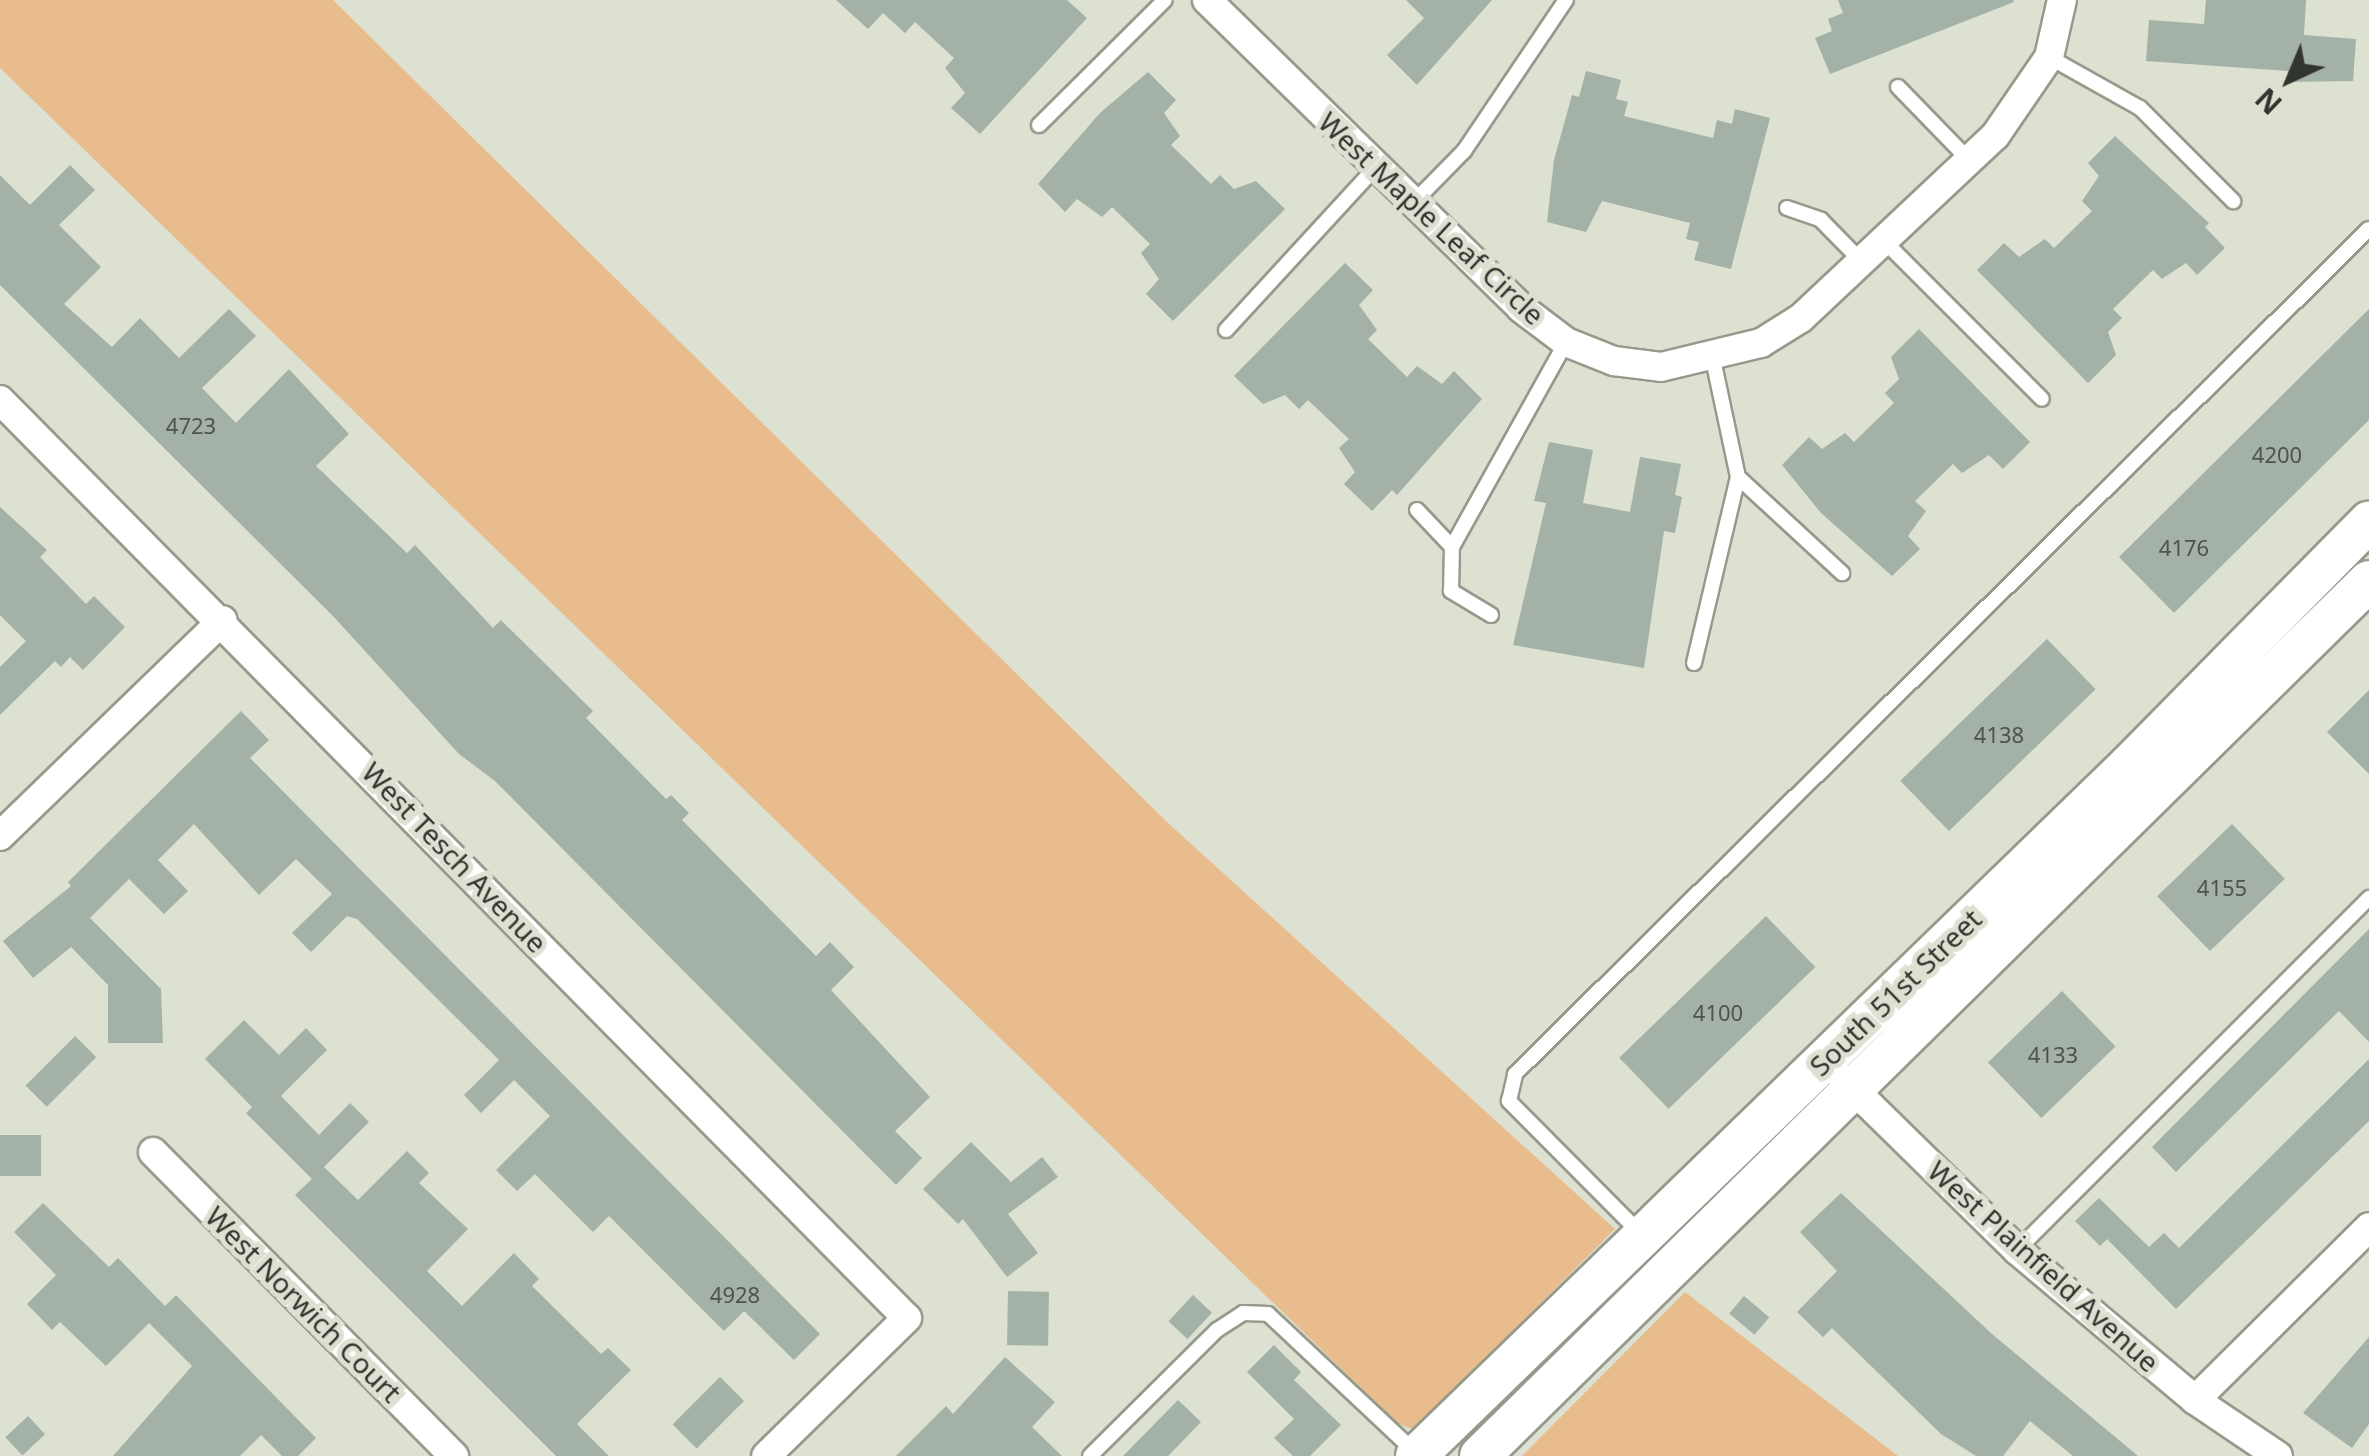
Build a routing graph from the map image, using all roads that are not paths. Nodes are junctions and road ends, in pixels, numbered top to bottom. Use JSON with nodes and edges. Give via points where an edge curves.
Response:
{"nodes":[{"id":1,"x":1165,"y":0,"type":"edge"},
{"id":2,"x":1566,"y":0,"type":"edge"},
{"id":3,"x":2062,"y":0,"type":"edge"},
{"id":4,"x":1216,"y":3,"type":"edge"},
{"id":5,"x":2048,"y":57,"type":"junction"},
{"id":6,"x":1898,"y":87,"type":"dead end"},
{"id":7,"x":1039,"y":125,"type":"dead end"},
{"id":8,"x":1970,"y":161,"type":"junction"},
{"id":9,"x":1376,"y":167,"type":"junction"},
{"id":10,"x":2233,"y":201,"type":"dead end"},
{"id":11,"x":1412,"y":204,"type":"junction"},
{"id":12,"x":1787,"y":208,"type":"dead end"},
{"id":13,"x":2369,"y":229,"type":"edge"},
{"id":14,"x":1884,"y":241,"type":"junction"},
{"id":15,"x":1862,"y":262,"type":"junction"},
{"id":16,"x":1226,"y":330,"type":"dead end"},
{"id":17,"x":1566,"y":342,"type":"junction"},
{"id":18,"x":1713,"y":359,"type":"junction"},
{"id":19,"x":2042,"y":399,"type":"dead end"},
{"id":20,"x":0,"y":400,"type":"edge"},
{"id":21,"x":1738,"y":477,"type":"junction"},
{"id":22,"x":1417,"y":510,"type":"dead end"},
{"id":23,"x":2369,"y":522,"type":"edge"},
{"id":24,"x":1452,"y":547,"type":"junction"},
{"id":25,"x":1842,"y":573,"type":"dead end"},
{"id":26,"x":2369,"y":582,"type":"edge"},
{"id":27,"x":1490,"y":615,"type":"dead end"},
{"id":28,"x":223,"y":620,"type":"junction"},
{"id":29,"x":1694,"y":662,"type":"dead end"},
{"id":30,"x":0,"y":836,"type":"edge"},
{"id":31,"x":2369,"y":898,"type":"edge"},
{"id":32,"x":1824,"y":1060,"type":"junction"},
{"id":33,"x":1855,"y":1090,"type":"junction"},
{"id":34,"x":153,"y":1152,"type":"dead end"},
{"id":35,"x":2369,"y":1227,"type":"edge"},
{"id":36,"x":1643,"y":1236,"type":"junction"},
{"id":37,"x":2017,"y":1250,"type":"junction"},
{"id":38,"x":1676,"y":1267,"type":"junction"},
{"id":39,"x":2196,"y":1400,"type":"junction"},
{"id":40,"x":1418,"y":1455,"type":"edge"},
{"id":41,"x":454,"y":1456,"type":"edge"},
{"id":42,"x":766,"y":1456,"type":"edge"},
{"id":43,"x":1090,"y":1456,"type":"edge"},
{"id":44,"x":1480,"y":1456,"type":"edge"},
{"id":45,"x":2278,"y":1456,"type":"edge"}],
"edges":[{"from":1,"to":7,"type":"lane"},
{"from":2,"to":11,"type":"lane","via":[[1464,151]]},
{"from":3,"to":5,"type":"street","name":"West Maple Leaf Circle"},
{"from":4,"to":9,"type":"street","name":"West Maple Leaf Circle"},
{"from":5,"to":8,"type":"street","name":"West Maple Leaf Circle","via":[[2021,103]]},
{"from":5,"to":10,"type":"lane","via":[[2140,108]]},
{"from":6,"to":8,"type":"lane"},
{"from":8,"to":14,"type":"street","name":"West Maple Leaf Circle"},
{"from":9,"to":11,"type":"street","name":"West Maple Leaf Circle"},
{"from":9,"to":16,"type":"lane"},
{"from":11,"to":17,"type":"street","name":"West Maple Leaf Circle"},
{"from":12,"to":15,"type":"lane","via":[[1821,220]]},
{"from":13,"to":36,"type":"lane","via":[[1515,1074],[1509,1100]]},
{"from":14,"to":15,"type":"street","name":"West Maple Leaf Circle"},
{"from":14,"to":19,"type":"lane"},
{"from":15,"to":18,"type":"street","name":"West Maple Leaf Circle","via":[[1801,318],[1761,343]]},
{"from":17,"to":18,"type":"street","name":"West Maple Leaf Circle","via":[[1614,362],[1662,367]]},
{"from":17,"to":24,"type":"lane"},
{"from":18,"to":21,"type":"lane"},
{"from":20,"to":28,"type":"street","name":"West Tesch Avenue"},
{"from":21,"to":25,"type":"lane"},
{"from":21,"to":29,"type":"lane"},
{"from":22,"to":24,"type":"lane"},
{"from":23,"to":32,"type":"street","name":"South 51st Street"},
{"from":24,"to":27,"type":"lane","via":[[1451,591]]},
{"from":26,"to":33,"type":"street","name":"South 51st Street"},
{"from":28,"to":30,"type":"street"},
{"from":28,"to":42,"type":"street","name":"West Tesch Avenue","via":[[907,1318]]},
{"from":31,"to":37,"type":"lane"},
{"from":32,"to":33,"type":"street","name":"West Plainfield Avenue"},
{"from":32,"to":36,"type":"street","name":"South 51st Street"},
{"from":33,"to":37,"type":"street","name":"West Plainfield Avenue"},
{"from":33,"to":38,"type":"street","name":"South 51st Street"},
{"from":34,"to":41,"type":"street","name":"West Norwich Court"},
{"from":35,"to":39,"type":"street"},
{"from":36,"to":38,"type":"street"},
{"from":36,"to":40,"type":"street","name":"South 51st Street"},
{"from":37,"to":39,"type":"street","name":"West Plainfield Avenue"},
{"from":38,"to":44,"type":"street","name":"South 51st Street"},
{"from":39,"to":45,"type":"street","name":"West Plainfield Avenue"},
{"from":40,"to":43,"type":"lane","via":[[1268,1314],[1243,1313],[1217,1330]]}]}
